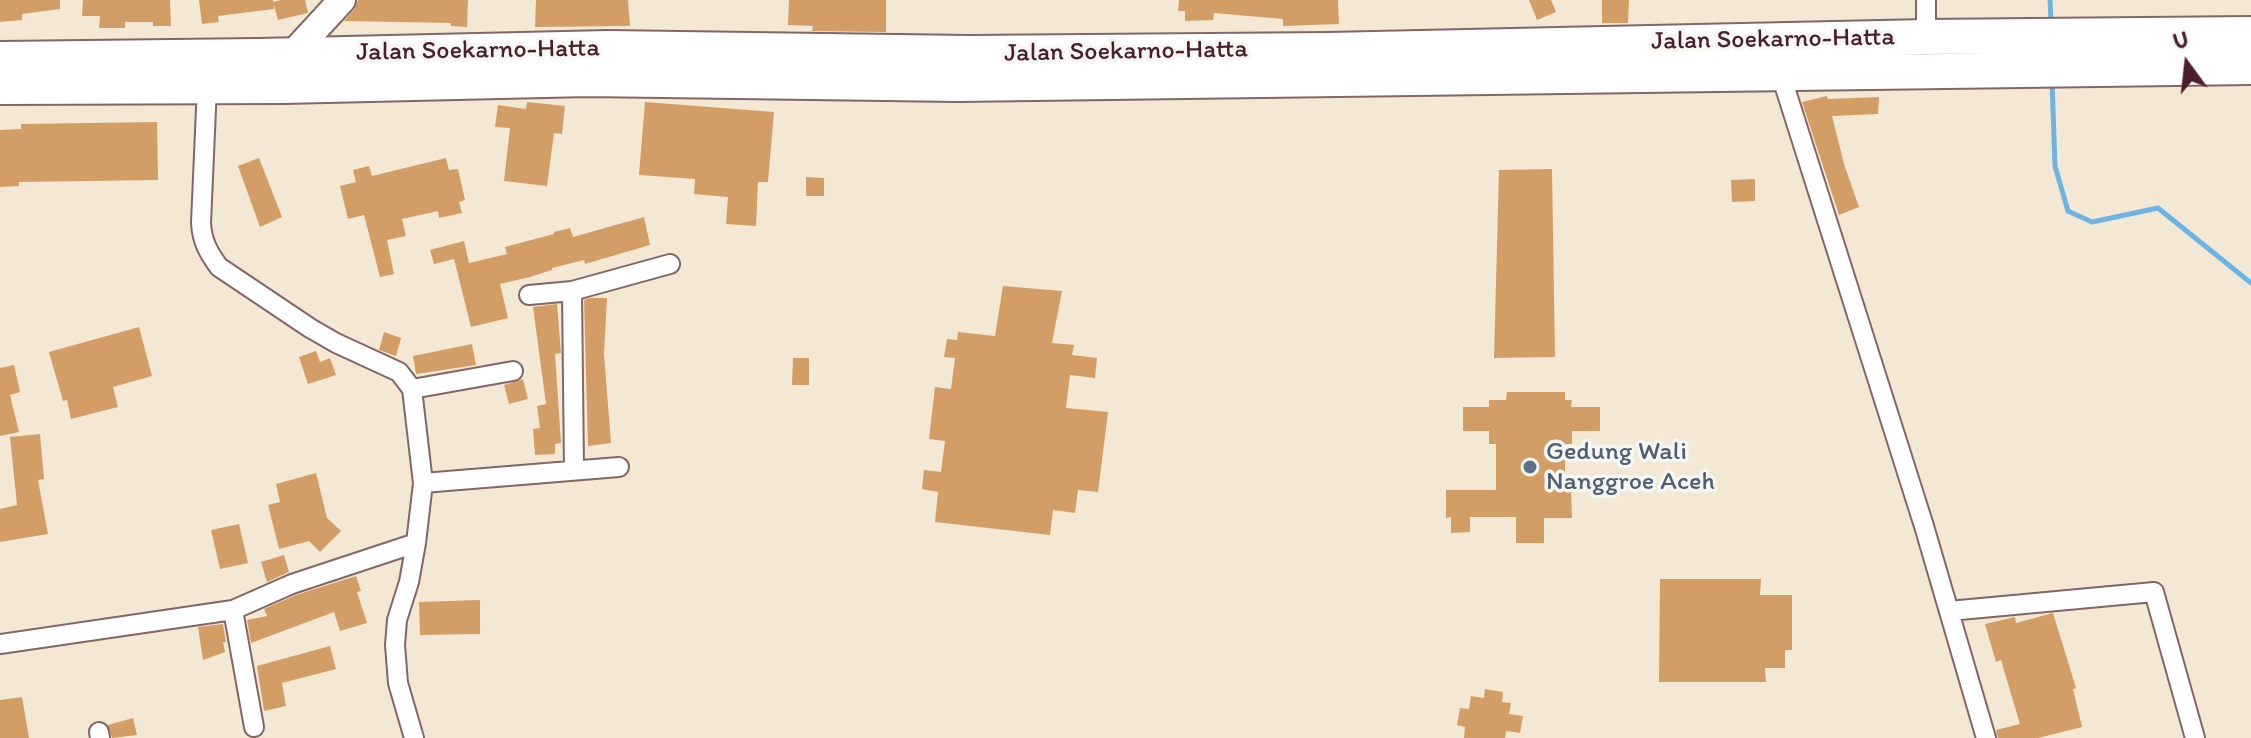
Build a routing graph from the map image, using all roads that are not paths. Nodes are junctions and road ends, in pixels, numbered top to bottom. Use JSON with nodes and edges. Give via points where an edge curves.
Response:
{"nodes":[{"id":1,"x":342,"y":0,"type":"edge"},
{"id":2,"x":1926,"y":0,"type":"edge"},
{"id":3,"x":2251,"y":34,"type":"edge"},
{"id":4,"x":1926,"y":37,"type":"junction"},
{"id":5,"x":2095,"y":53,"type":"junction"},
{"id":6,"x":293,"y":55,"type":"junction"},
{"id":7,"x":0,"y":59,"type":"edge"},
{"id":8,"x":2251,"y":67,"type":"edge"},
{"id":9,"x":1780,"y":72,"type":"junction"},
{"id":10,"x":207,"y":86,"type":"junction"},
{"id":11,"x":260,"y":86,"type":"junction"},
{"id":12,"x":0,"y":87,"type":"edge"},
{"id":13,"x":670,"y":264,"type":"dead end"},
{"id":14,"x":572,"y":291,"type":"junction"},
{"id":15,"x":529,"y":295,"type":"dead end"},
{"id":16,"x":513,"y":371,"type":"dead end"},
{"id":17,"x":412,"y":389,"type":"junction"},
{"id":18,"x":619,"y":467,"type":"dead end"},
{"id":19,"x":574,"y":470,"type":"junction"},
{"id":20,"x":423,"y":483,"type":"junction"},
{"id":21,"x":416,"y":543,"type":"junction"},
{"id":22,"x":233,"y":610,"type":"junction"},
{"id":23,"x":1949,"y":611,"type":"junction"},
{"id":24,"x":0,"y":644,"type":"edge"},
{"id":25,"x":254,"y":727,"type":"dead end"},
{"id":26,"x":414,"y":738,"type":"edge"},
{"id":27,"x":1986,"y":738,"type":"edge"},
{"id":28,"x":2195,"y":738,"type":"edge"}],
"edges":[{"from":1,"to":6,"type":"main road"},
{"from":2,"to":4,"type":"street"},
{"from":3,"to":5,"type":"highway","name":"Jalan Soekarno-Hatta"},
{"from":4,"to":5,"type":"highway","name":"Jalan Soekarno-Hatta","via":[[2009,35]]},
{"from":4,"to":6,"type":"highway","name":"Jalan Soekarno-Hatta","via":[[1328,50],[608,48]]},
{"from":5,"to":8,"type":"highway","name":"Jalan Soekarno-Hatta"},
{"from":5,"to":9,"type":"highway","name":"Jalan Soekarno-Hatta","via":[[2002,68]]},
{"from":6,"to":7,"type":"highway","name":"Jalan Soekarno-Hatta"},
{"from":6,"to":11,"type":"main road"},
{"from":9,"to":11,"type":"highway","name":"Jalan Soekarno-Hatta","via":[[958,84],[588,79]]},
{"from":9,"to":23,"type":"street"},
{"from":10,"to":11,"type":"highway","name":"Jalan Soekarno-Hatta"},
{"from":10,"to":12,"type":"highway","name":"Jalan Soekarno-Hatta"},
{"from":10,"to":17,"type":"street","via":[[201,223],[209,253],[219,267],[310,328],[399,372]]},
{"from":13,"to":14,"type":"street"},
{"from":14,"to":15,"type":"street"},
{"from":14,"to":19,"type":"street"},
{"from":16,"to":17,"type":"street"},
{"from":17,"to":20,"type":"street"},
{"from":18,"to":19,"type":"street"},
{"from":19,"to":20,"type":"street"},
{"from":20,"to":21,"type":"street"},
{"from":21,"to":22,"type":"street","via":[[292,584]]},
{"from":21,"to":26,"type":"street","via":[[395,645],[398,683]]},
{"from":22,"to":24,"type":"street"},
{"from":22,"to":25,"type":"street"},
{"from":23,"to":27,"type":"street"},
{"from":23,"to":28,"type":"street","via":[[2154,592]]}]}
